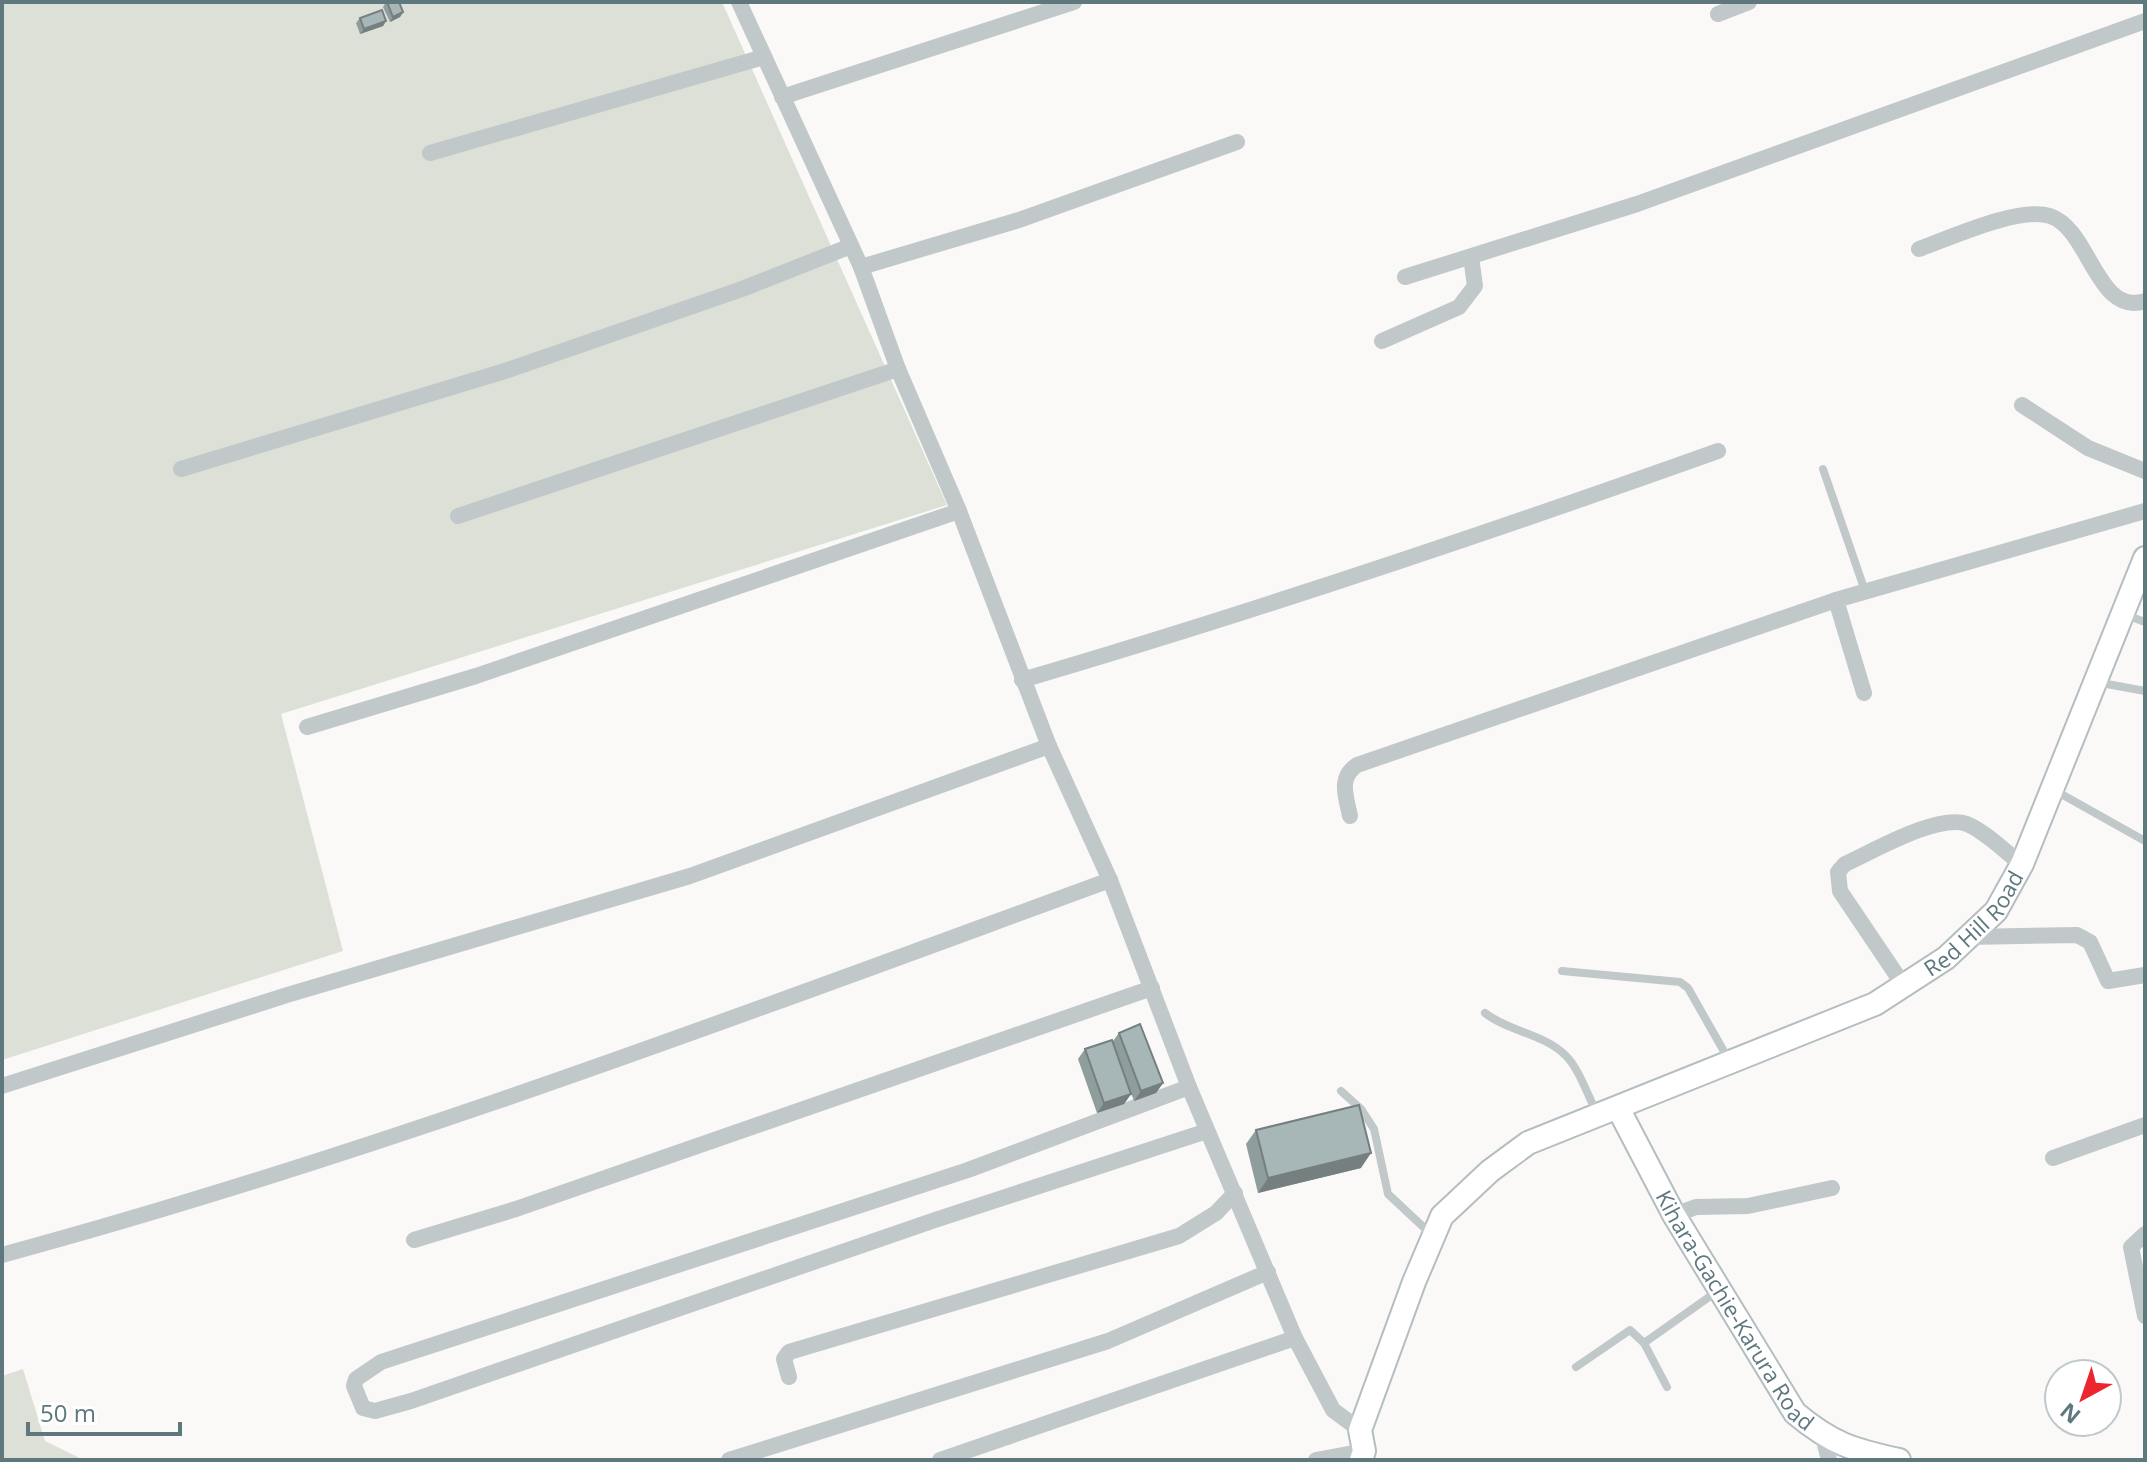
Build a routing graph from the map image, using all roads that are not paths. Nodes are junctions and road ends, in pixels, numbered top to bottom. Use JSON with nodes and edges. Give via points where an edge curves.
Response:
{"nodes":[{"id":1,"x":739,"y":2,"type":"edge"},
{"id":2,"x":1074,"y":2,"type":"edge"},
{"id":3,"x":1749,"y":2,"type":"edge"},
{"id":4,"x":1718,"y":14,"type":"dead end"},
{"id":5,"x":2145,"y":21,"type":"edge"},
{"id":6,"x":764,"y":57,"type":"junction"},
{"id":7,"x":782,"y":97,"type":"junction"},
{"id":8,"x":1237,"y":142,"type":"dead end"},
{"id":9,"x":430,"y":153,"type":"dead end"},
{"id":10,"x":851,"y":246,"type":"junction"},
{"id":11,"x":1919,"y":249,"type":"dead end"},
{"id":12,"x":1471,"y":257,"type":"junction"},
{"id":13,"x":861,"y":267,"type":"junction"},
{"id":14,"x":1405,"y":277,"type":"dead end"},
{"id":15,"x":2145,"y":301,"type":"edge"},
{"id":16,"x":1382,"y":341,"type":"dead end"},
{"id":17,"x":898,"y":369,"type":"junction"},
{"id":18,"x":2022,"y":405,"type":"dead end"},
{"id":19,"x":1718,"y":451,"type":"dead end"},
{"id":20,"x":181,"y":469,"type":"dead end"},
{"id":21,"x":1823,"y":469,"type":"dead end"},
{"id":22,"x":2145,"y":471,"type":"edge"},
{"id":23,"x":959,"y":511,"type":"junction"},
{"id":24,"x":2145,"y":511,"type":"edge"},
{"id":25,"x":458,"y":516,"type":"dead end"},
{"id":26,"x":2145,"y":558,"type":"edge"},
{"id":27,"x":1865,"y":591,"type":"junction"},
{"id":28,"x":1836,"y":600,"type":"junction"},
{"id":29,"x":2122,"y":614,"type":"junction"},
{"id":30,"x":2145,"y":622,"type":"edge"},
{"id":31,"x":1022,"y":680,"type":"junction"},
{"id":32,"x":2095,"y":682,"type":"junction"},
{"id":33,"x":2145,"y":691,"type":"edge"},
{"id":34,"x":1864,"y":693,"type":"dead end"},
{"id":35,"x":307,"y":727,"type":"dead end"},
{"id":36,"x":1049,"y":746,"type":"junction"},
{"id":37,"x":2053,"y":790,"type":"junction"},
{"id":38,"x":1350,"y":816,"type":"dead end"},
{"id":39,"x":2145,"y":841,"type":"edge"},
{"id":40,"x":2022,"y":864,"type":"junction"},
{"id":41,"x":1110,"y":880,"type":"junction"},
{"id":42,"x":1968,"y":937,"type":"junction"},
{"id":43,"x":1562,"y":971,"type":"dead end"},
{"id":44,"x":2145,"y":975,"type":"edge"},
{"id":45,"x":1904,"y":986,"type":"junction"},
{"id":46,"x":1152,"y":988,"type":"junction"},
{"id":47,"x":1485,"y":1013,"type":"dead end"},
{"id":48,"x":1731,"y":1062,"type":"junction"},
{"id":49,"x":2,"y":1086,"type":"edge"},
{"id":50,"x":1189,"y":1087,"type":"junction"},
{"id":51,"x":1341,"y":1091,"type":"dead end"},
{"id":52,"x":1608,"y":1112,"type":"junction"},
{"id":53,"x":2145,"y":1125,"type":"edge"},
{"id":54,"x":1207,"y":1131,"type":"junction"},
{"id":55,"x":2053,"y":1158,"type":"dead end"},
{"id":56,"x":1832,"y":1188,"type":"dead end"},
{"id":57,"x":1235,"y":1193,"type":"junction"},
{"id":58,"x":1674,"y":1215,"type":"junction"},
{"id":59,"x":2145,"y":1234,"type":"edge"},
{"id":60,"x":1434,"y":1236,"type":"junction"},
{"id":61,"x":414,"y":1240,"type":"dead end"},
{"id":62,"x":2,"y":1255,"type":"edge"},
{"id":63,"x":1268,"y":1272,"type":"junction"},
{"id":64,"x":1719,"y":1290,"type":"junction"},
{"id":65,"x":2145,"y":1316,"type":"edge"},
{"id":66,"x":1295,"y":1338,"type":"junction"},
{"id":67,"x":1644,"y":1343,"type":"junction"},
{"id":68,"x":1576,"y":1367,"type":"dead end"},
{"id":69,"x":789,"y":1377,"type":"dead end"},
{"id":70,"x":1667,"y":1387,"type":"dead end"},
{"id":71,"x":1823,"y":1437,"type":"junction"},
{"id":72,"x":1362,"y":1447,"type":"edge"},
{"id":73,"x":729,"y":1460,"type":"edge"},
{"id":74,"x":940,"y":1460,"type":"edge"},
{"id":75,"x":1316,"y":1460,"type":"edge"},
{"id":76,"x":1829,"y":1460,"type":"edge"},
{"id":77,"x":1899,"y":1460,"type":"edge"}],
"edges":[{"from":1,"to":6,"type":"street"},
{"from":2,"to":7,"type":"street"},
{"from":3,"to":4,"type":"street"},
{"from":5,"to":12,"type":"street","via":[[1637,204]]},
{"from":6,"to":7,"type":"street"},
{"from":6,"to":9,"type":"street"},
{"from":7,"to":10,"type":"street"},
{"from":8,"to":13,"type":"street","via":[[1019,220]]},
{"from":10,"to":13,"type":"street"},
{"from":10,"to":20,"type":"street","via":[[505,371]]},
{"from":11,"to":15,"type":"street","via":[[2020,216],[2051,217],[2071,232],[2116,298],[2134,304]]},
{"from":12,"to":14,"type":"street"},
{"from":12,"to":16,"type":"street","via":[[1475,286],[1459,307]]},
{"from":13,"to":17,"type":"street"},
{"from":17,"to":23,"type":"street"},
{"from":17,"to":25,"type":"street"},
{"from":18,"to":22,"type":"street","via":[[2088,448]]},
{"from":19,"to":31,"type":"street","via":[[1456,545]]},
{"from":21,"to":27,"type":"lane"},
{"from":23,"to":31,"type":"street"},
{"from":23,"to":35,"type":"street","via":[[476,676]]},
{"from":24,"to":27,"type":"street"},
{"from":26,"to":29,"type":"street","name":"Red Hill Road"},
{"from":27,"to":28,"type":"street"},
{"from":28,"to":34,"type":"street"},
{"from":28,"to":38,"type":"street","via":[[1357,765],[1344,782]]},
{"from":29,"to":30,"type":"lane"},
{"from":29,"to":32,"type":"street","name":"Red Hill Road"},
{"from":31,"to":36,"type":"street"},
{"from":32,"to":33,"type":"lane"},
{"from":32,"to":37,"type":"street","name":"Red Hill Road"},
{"from":36,"to":41,"type":"street"},
{"from":36,"to":49,"type":"street","via":[[690,876]]},
{"from":37,"to":39,"type":"lane"},
{"from":37,"to":40,"type":"street","name":"Red Hill Road"},
{"from":40,"to":42,"type":"street","name":"Red Hill Road","via":[[1996,911]]},
{"from":40,"to":45,"type":"street","via":[[1958,822],[1922,830],[1845,864],[1836,881],[1840,891]]},
{"from":41,"to":46,"type":"street"},
{"from":41,"to":62,"type":"street","via":[[634,1054],[260,1178]]},
{"from":42,"to":44,"type":"street","via":[[2077,935],[2090,942],[2108,981]]},
{"from":42,"to":45,"type":"street","name":"Red Hill Road"},
{"from":43,"to":48,"type":"lane","via":[[1680,982]]},
{"from":45,"to":48,"type":"street","name":"Red Hill Road","via":[[1875,1004]]},
{"from":46,"to":50,"type":"street"},
{"from":46,"to":61,"type":"street"},
{"from":47,"to":52,"type":"lane","via":[[1565,1054]]},
{"from":48,"to":52,"type":"street","name":"Red Hill Road"},
{"from":50,"to":54,"type":"street"},
{"from":50,"to":54,"type":"street","via":[[968,1170],[381,1362],[356,1379],[358,1399],[363,1408],[375,1411],[411,1401]]},
{"from":51,"to":60,"type":"lane","via":[[1374,1129],[1388,1194]]},
{"from":52,"to":58,"type":"street","name":"Kihara-Gachie-Karura Road"},
{"from":52,"to":60,"type":"street","name":"Red Hill Road","via":[[1528,1143],[1442,1216]]},
{"from":53,"to":55,"type":"street"},
{"from":54,"to":57,"type":"street"},
{"from":56,"to":58,"type":"street","via":[[1748,1206],[1696,1207]]},
{"from":57,"to":63,"type":"street"},
{"from":57,"to":69,"type":"street","via":[[1216,1213],[1179,1236],[789,1352],[784,1359]]},
{"from":58,"to":64,"type":"street","name":"Kihara-Gachie-Karura Road"},
{"from":59,"to":65,"type":"street","via":[[2134,1241],[2131,1256]]},
{"from":60,"to":72,"type":"street","name":"Red Hill Road"},
{"from":63,"to":66,"type":"street"},
{"from":63,"to":73,"type":"street","via":[[1108,1341]]},
{"from":64,"to":67,"type":"lane"},
{"from":64,"to":71,"type":"street","name":"Kihara-Gachie-Karura Road","via":[[1795,1413]]},
{"from":66,"to":72,"type":"street","via":[[1333,1410]]},
{"from":66,"to":74,"type":"street"},
{"from":67,"to":68,"type":"lane","via":[[1637,1333],[1623,1332]]},
{"from":67,"to":70,"type":"lane"},
{"from":71,"to":76,"type":"street"},
{"from":71,"to":77,"type":"street","name":"Kihara-Gachie-Karura Road","via":[[1850,1450]]},
{"from":72,"to":75,"type":"street"}]}
